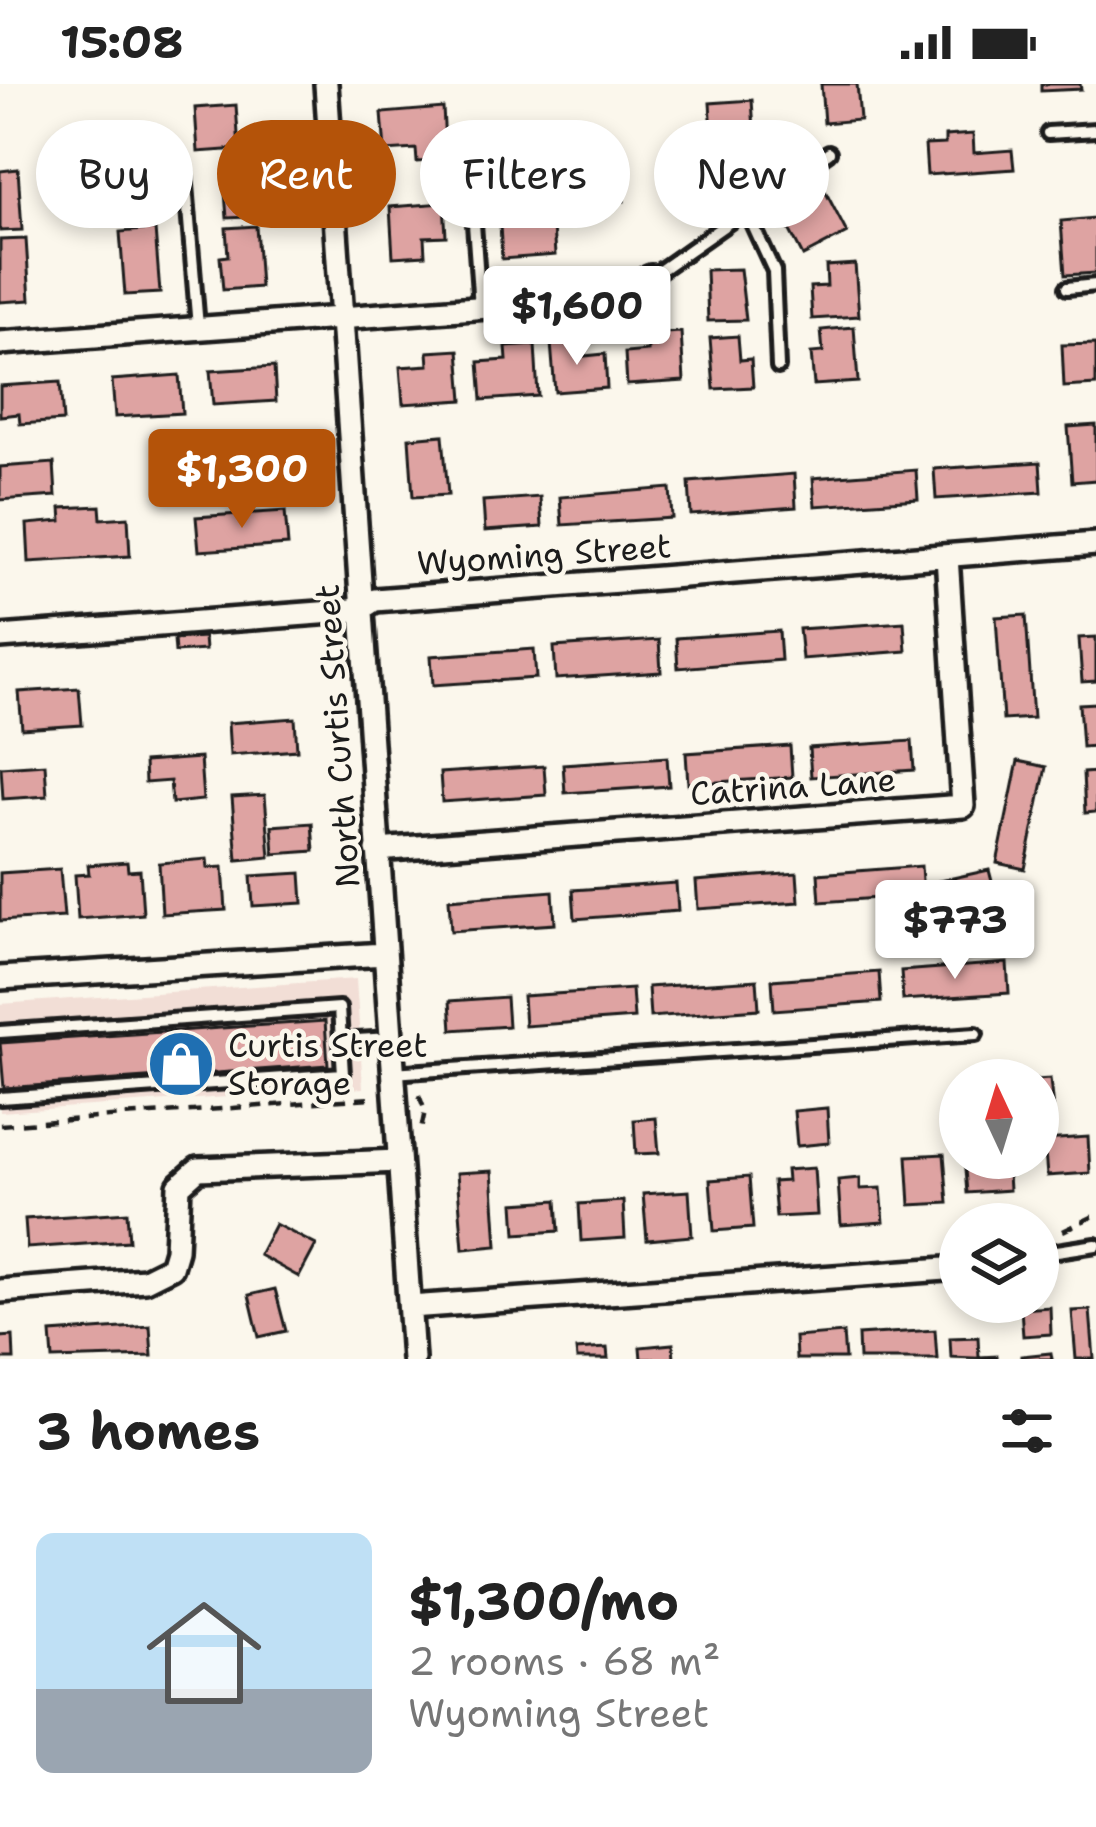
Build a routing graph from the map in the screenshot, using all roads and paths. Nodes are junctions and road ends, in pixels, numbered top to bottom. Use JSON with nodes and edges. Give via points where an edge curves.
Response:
{"nodes":[{"id":1,"x":326,"y":84,"type":"edge"},
{"id":2,"x":1096,"y":130,"type":"edge"},
{"id":3,"x":1048,"y":133,"type":"dead end"},
{"id":4,"x":189,"y":228,"type":"edge"},
{"id":5,"x":474,"y":228,"type":"edge"},
{"id":6,"x":720,"y":228,"type":"edge"},
{"id":7,"x":754,"y":228,"type":"edge"},
{"id":8,"x":651,"y":277,"type":"joint"},
{"id":9,"x":1096,"y":285,"type":"edge"},
{"id":10,"x":1066,"y":288,"type":"dead end"},
{"id":11,"x":480,"y":307,"type":"junction"},
{"id":12,"x":341,"y":317,"type":"junction"},
{"id":13,"x":198,"y":328,"type":"junction"},
{"id":14,"x":0,"y":343,"type":"edge"},
{"id":15,"x":778,"y":367,"type":"dead end"},
{"id":16,"x":1096,"y":544,"type":"edge"},
{"id":17,"x":947,"y":556,"type":"junction"},
{"id":18,"x":361,"y":609,"type":"junction"},
{"id":19,"x":0,"y":637,"type":"edge"},
{"id":20,"x":377,"y":850,"type":"junction"},
{"id":21,"x":384,"y":955,"type":"junction"},
{"id":22,"x":0,"y":978,"type":"edge"},
{"id":23,"x":0,"y":1032,"type":"edge"},
{"id":24,"x":976,"y":1034,"type":"dead end"},
{"id":25,"x":390,"y":1038,"type":"junction"},
{"id":26,"x":341,"y":1041,"type":"junction"},
{"id":27,"x":392,"y":1073,"type":"junction"},
{"id":28,"x":383,"y":1097,"type":"junction"},
{"id":29,"x":0,"y":1098,"type":"edge"},
{"id":30,"x":0,"y":1125,"type":"edge"},
{"id":31,"x":399,"y":1161,"type":"junction"},
{"id":32,"x":1096,"y":1215,"type":"edge"},
{"id":33,"x":1059,"y":1231,"type":"edge"},
{"id":34,"x":1096,"y":1245,"type":"edge"},
{"id":35,"x":1059,"y":1251,"type":"edge"},
{"id":36,"x":939,"y":1269,"type":"edge"},
{"id":37,"x":0,"y":1291,"type":"edge"},
{"id":38,"x":410,"y":1307,"type":"junction"},
{"id":39,"x":413,"y":1359,"type":"edge"}],
"edges":[{"from":1,"to":12,"type":"street","name":"North Curtis Street"},
{"from":2,"to":3,"type":"lane"},
{"from":4,"to":13,"type":"lane"},
{"from":5,"to":11,"type":"lane"},
{"from":6,"to":8,"type":"lane"},
{"from":7,"to":15,"type":"lane","via":[[774,272]]},
{"from":8,"to":11,"type":"street","via":[[610,298]]},
{"from":9,"to":10,"type":"lane"},
{"from":11,"to":12,"type":"street"},
{"from":12,"to":13,"type":"street"},
{"from":12,"to":18,"type":"street","name":"North Curtis Street"},
{"from":13,"to":14,"type":"street"},
{"from":16,"to":17,"type":"street","name":"Wyoming Street"},
{"from":17,"to":18,"type":"street","name":"Wyoming Street","via":[[375,600]]},
{"from":17,"to":20,"type":"street","name":"Catrina Lane","via":[[963,806]]},
{"from":18,"to":19,"type":"street","name":"Wyoming Street"},
{"from":18,"to":20,"type":"street","name":"North Curtis Street"},
{"from":20,"to":21,"type":"street","name":"North Curtis Street"},
{"from":21,"to":22,"type":"street"},
{"from":21,"to":25,"type":"street","name":"North Curtis Street"},
{"from":23,"to":26,"type":"lane","via":[[339,1008]]},
{"from":24,"to":27,"type":"lane"},
{"from":25,"to":26,"type":"lane"},
{"from":25,"to":27,"type":"street","name":"North Curtis Street"},
{"from":26,"to":29,"type":"lane","via":[[343,1074]]},
{"from":27,"to":28,"type":"street","name":"North Curtis Street"},
{"from":28,"to":30,"type":"path"},
{"from":28,"to":31,"type":"street","name":"North Curtis Street"},
{"from":31,"to":37,"type":"street","via":[[198,1168],[179,1186],[171,1267],[146,1280]]},
{"from":31,"to":38,"type":"street","name":"North Curtis Street"},
{"from":32,"to":33,"type":"path"},
{"from":34,"to":35,"type":"lane"},
{"from":36,"to":38,"type":"street"},
{"from":38,"to":39,"type":"street","name":"North Curtis Street"}]}
